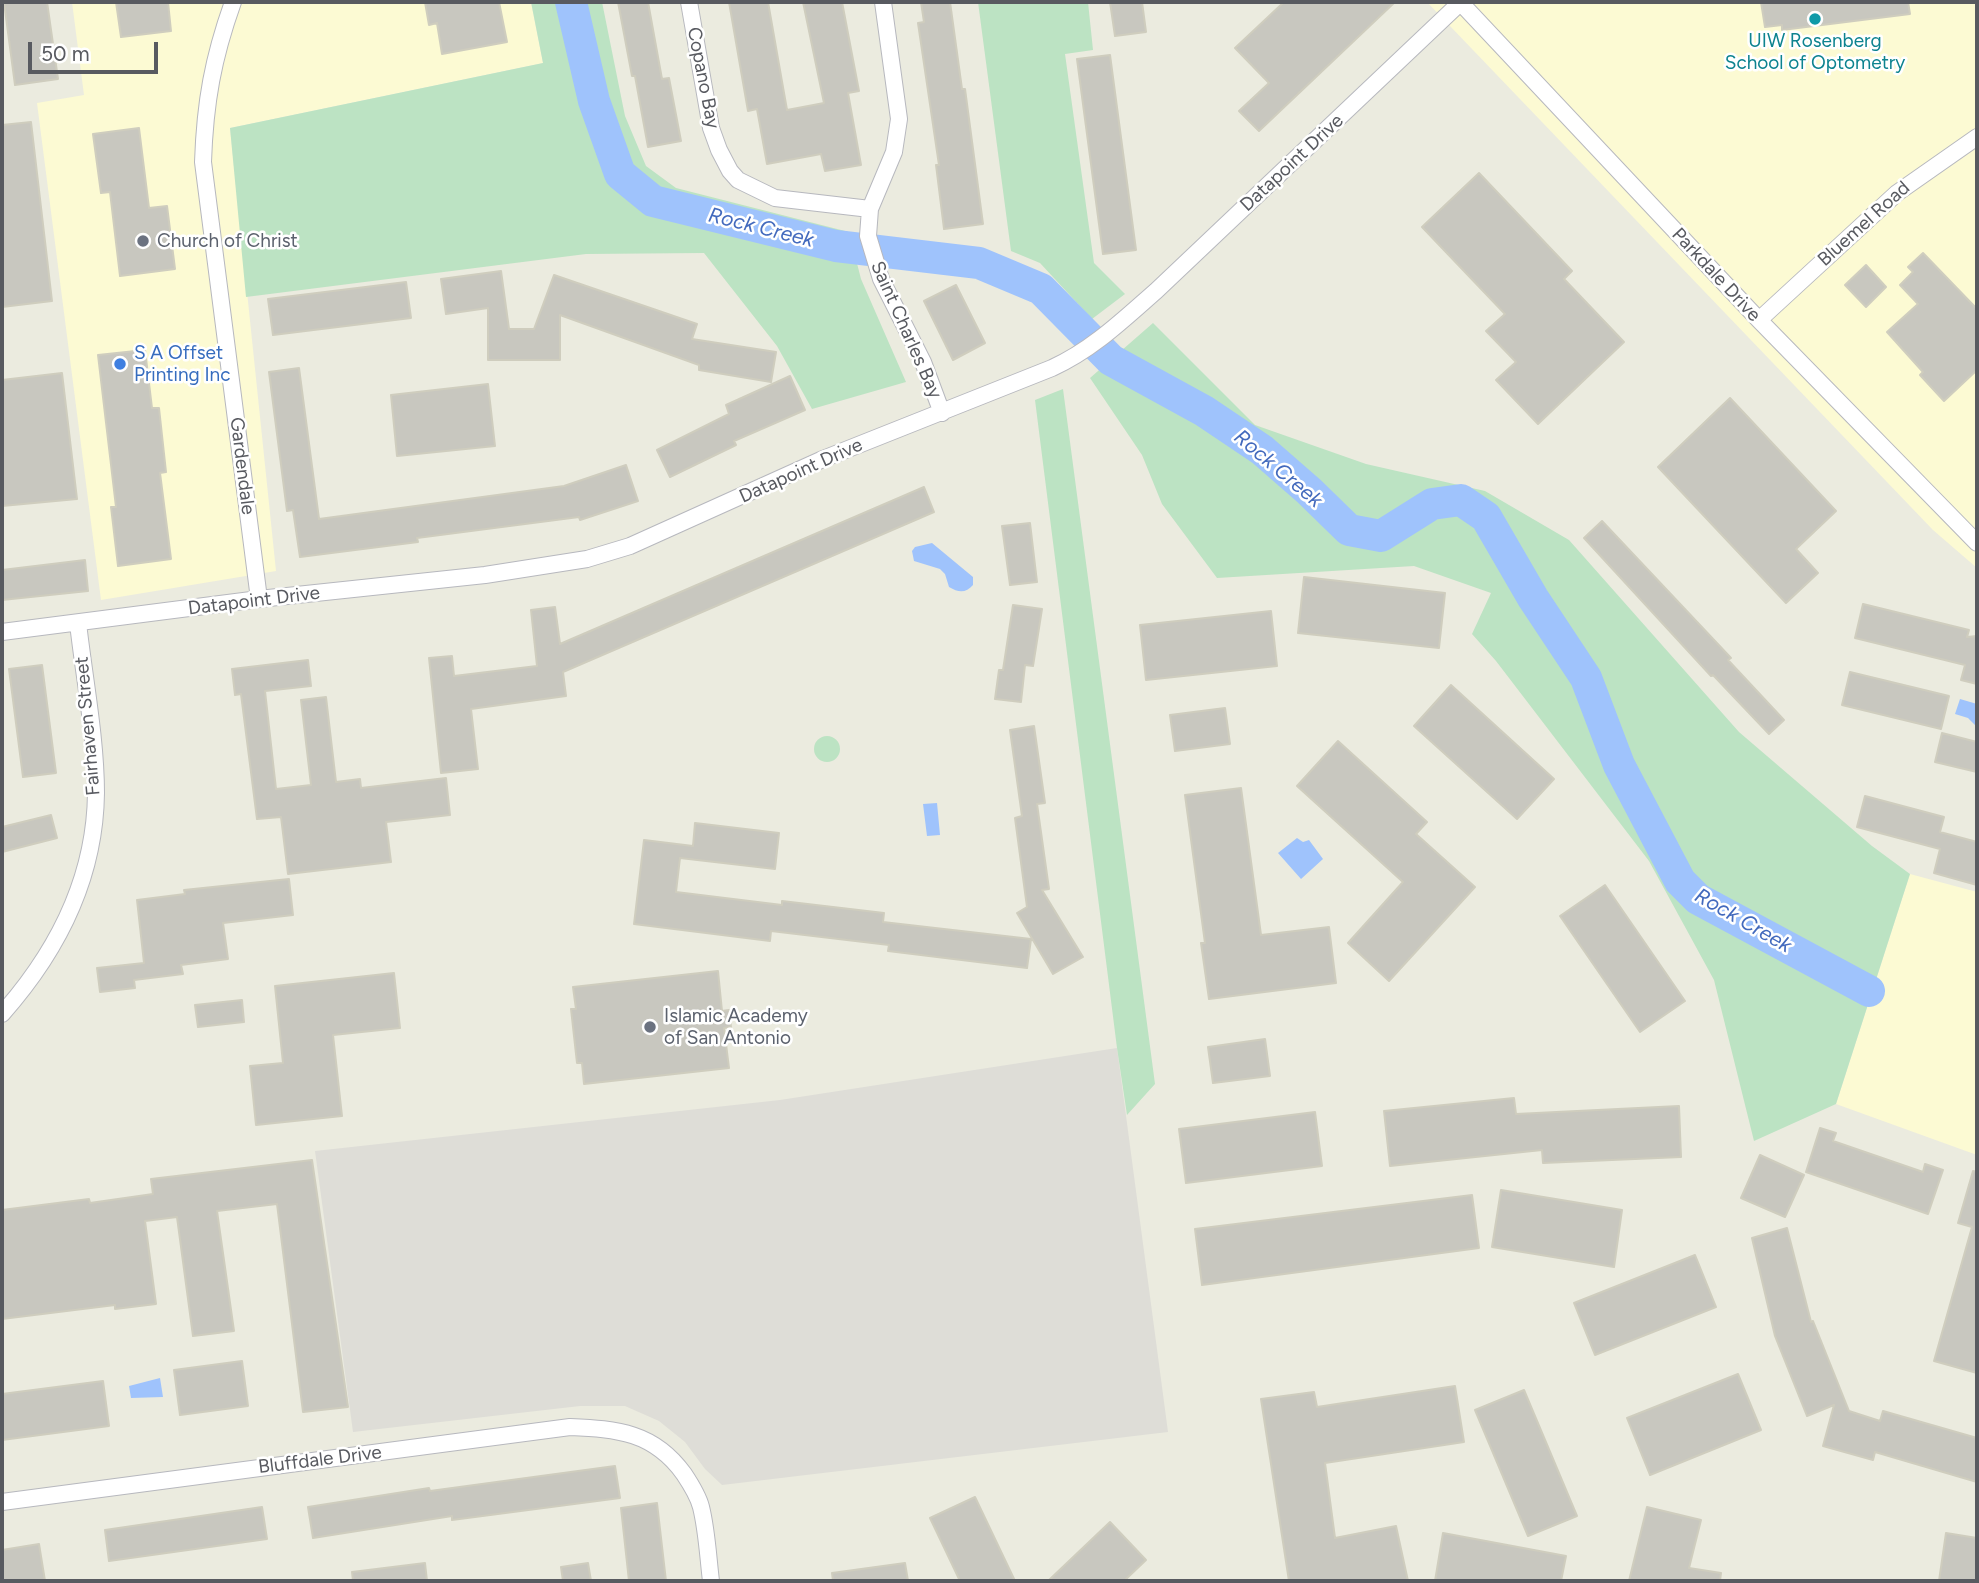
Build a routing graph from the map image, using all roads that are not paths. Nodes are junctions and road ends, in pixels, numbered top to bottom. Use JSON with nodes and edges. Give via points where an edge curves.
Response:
{"nodes":[{"id":1,"x":233,"y":2,"type":"edge"},
{"id":2,"x":689,"y":2,"type":"edge"},
{"id":3,"x":883,"y":2,"type":"edge"},
{"id":4,"x":1460,"y":2,"type":"edge"},
{"id":5,"x":1977,"y":137,"type":"edge"},
{"id":6,"x":870,"y":209,"type":"junction"},
{"id":7,"x":1759,"y":320,"type":"junction"},
{"id":8,"x":942,"y":412,"type":"junction"},
{"id":9,"x":1977,"y":543,"type":"edge"},
{"id":10,"x":259,"y":599,"type":"junction"},
{"id":11,"x":78,"y":623,"type":"junction"},
{"id":12,"x":2,"y":632,"type":"edge"},
{"id":13,"x":2,"y":1014,"type":"edge"},
{"id":14,"x":2,"y":1502,"type":"edge"},
{"id":15,"x":711,"y":1581,"type":"edge"}],
"edges":[{"from":1,"to":10,"type":"street","name":"Gardendale","via":[[212,66],[203,162]]},
{"from":2,"to":6,"type":"street","name":"Copano Bay","via":[[711,128],[730,171],[738,180],[775,198]]},
{"from":3,"to":6,"type":"street","name":"Saint Charles Bay","via":[[899,119],[894,152]]},
{"from":4,"to":7,"type":"street","name":"Parkdale Drive"},
{"from":4,"to":8,"type":"street","name":"Datapoint Drive","via":[[1116,327],[1075,357]]},
{"from":5,"to":7,"type":"street","name":"Bluemel Road","via":[[1897,192]]},
{"from":6,"to":8,"type":"street","name":"Saint Charles Bay","via":[[867,236],[874,263]]},
{"from":7,"to":9,"type":"street","name":"Parkdale Drive"},
{"from":8,"to":10,"type":"street","name":"Datapoint Drive","via":[[606,554],[485,575]]},
{"from":10,"to":11,"type":"street","name":"Datapoint Drive"},
{"from":11,"to":12,"type":"street","name":"Datapoint Drive"},
{"from":11,"to":13,"type":"street","name":"Fairhaven Street","via":[[96,774],[92,838],[61,933]]},
{"from":14,"to":15,"type":"street","name":"Bluffdale Drive","via":[[570,1427],[608,1429],[638,1435],[662,1450],[691,1484],[701,1505]]}]}
